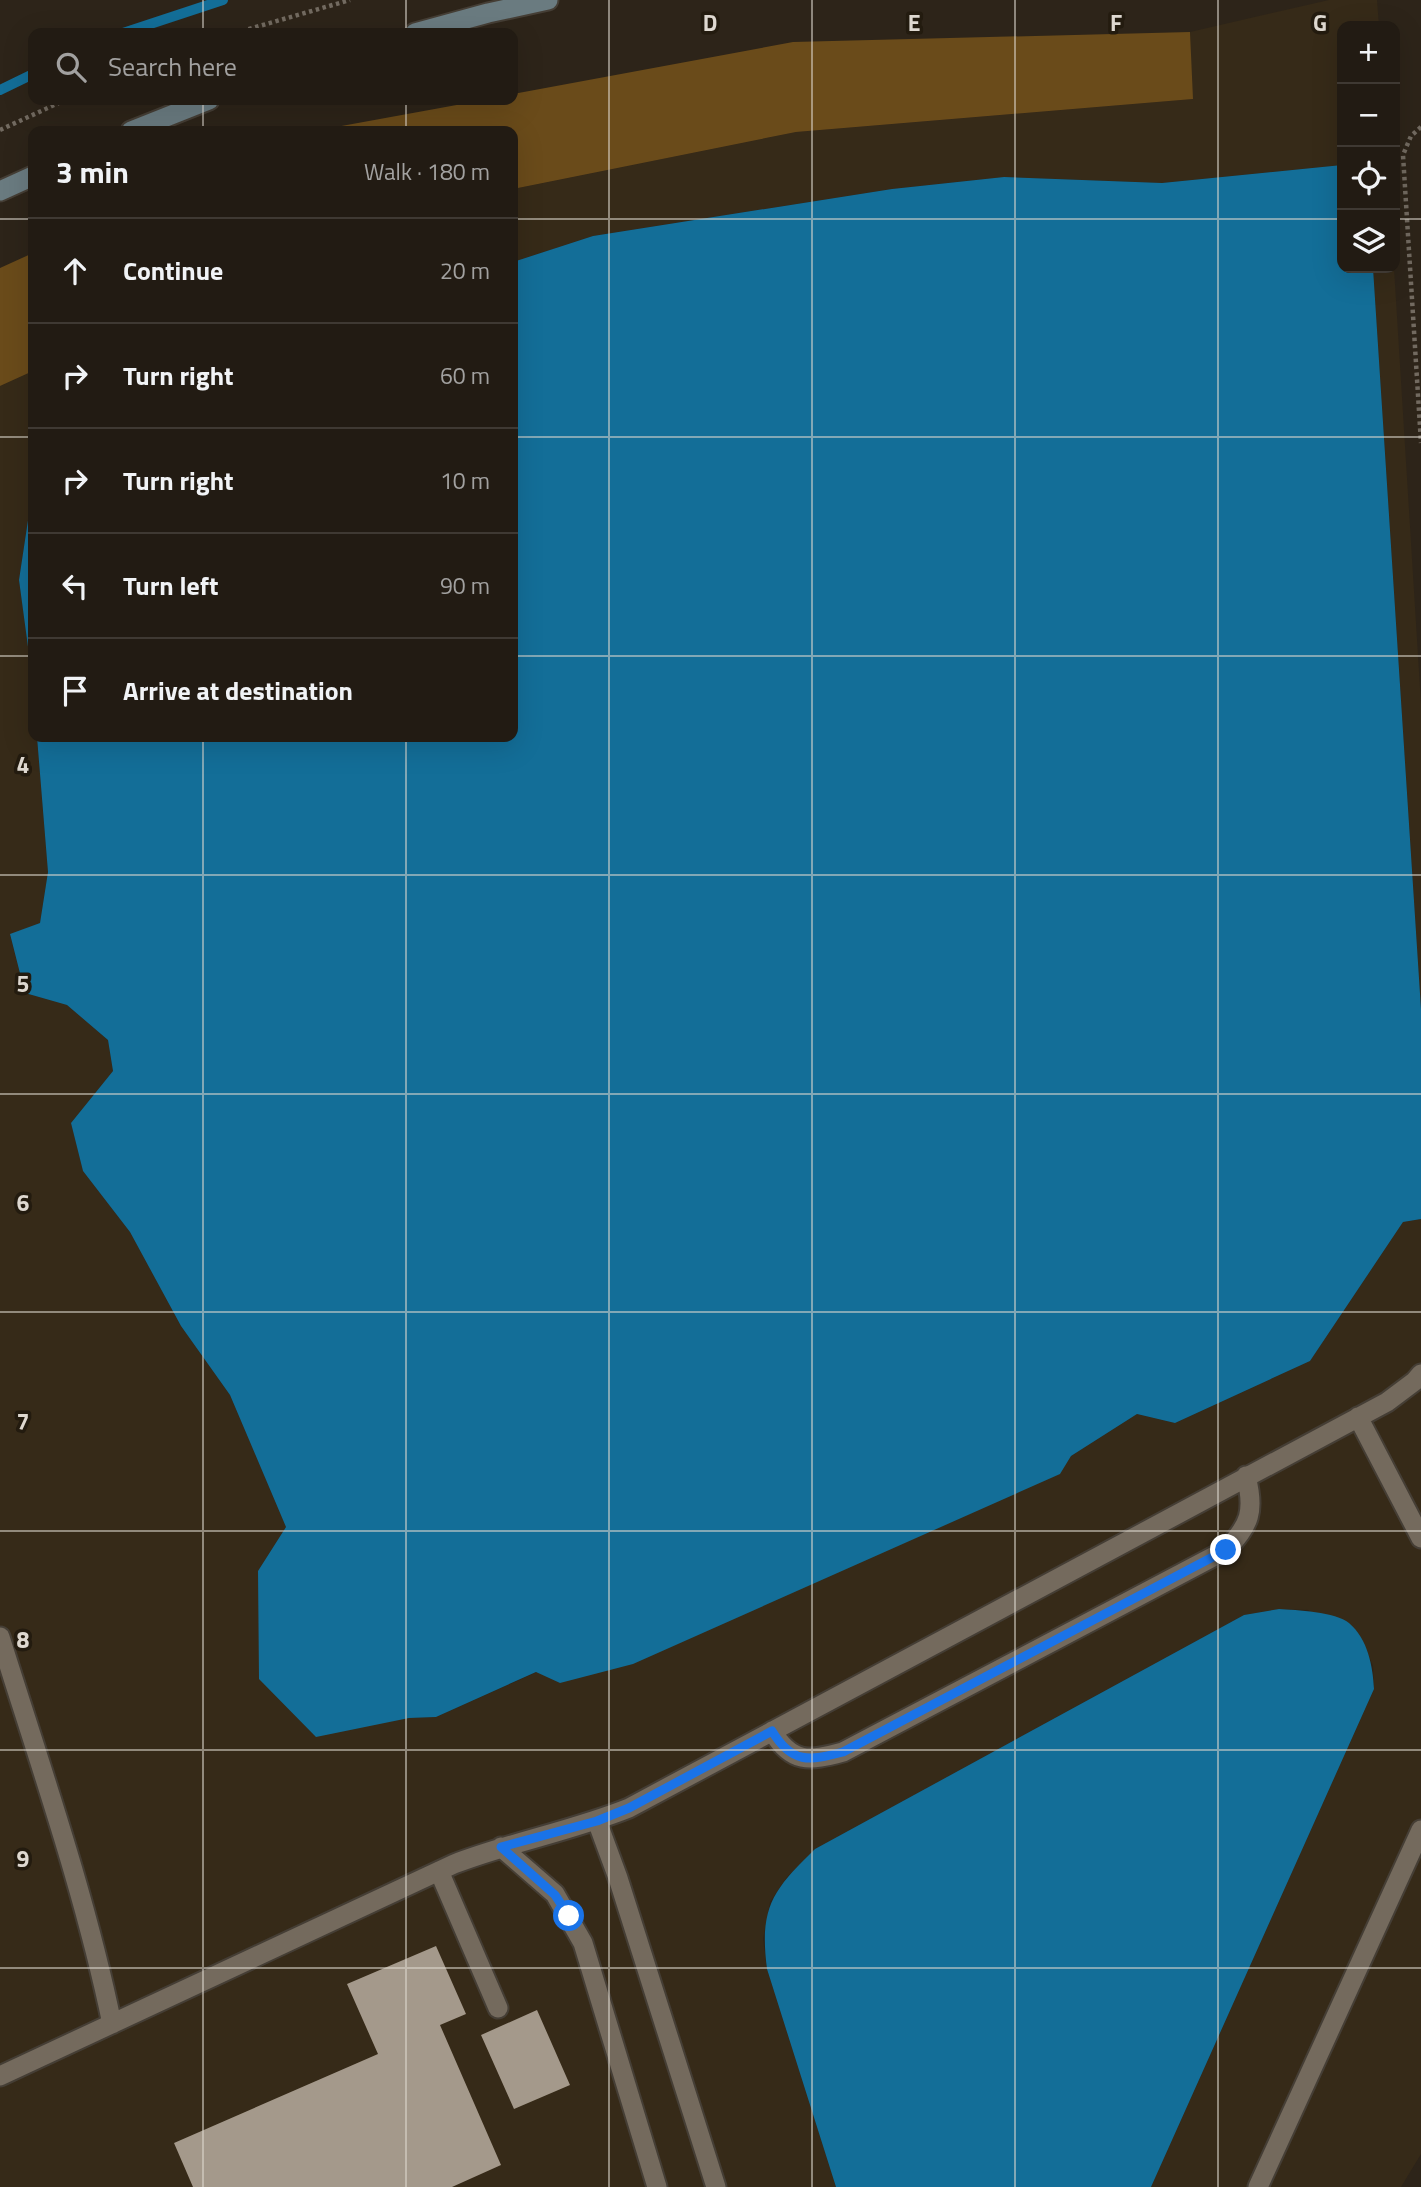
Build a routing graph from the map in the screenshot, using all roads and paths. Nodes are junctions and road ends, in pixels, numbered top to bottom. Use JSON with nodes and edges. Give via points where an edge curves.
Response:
{"nodes":[{"id":1,"x":350,"y":0,"type":"edge"},
{"id":2,"x":548,"y":0,"type":"edge"},
{"id":3,"x":252,"y":28,"type":"edge"},
{"id":4,"x":433,"y":28,"type":"edge"},
{"id":5,"x":54,"y":105,"type":"edge"},
{"id":6,"x":196,"y":105,"type":"edge"},
{"id":7,"x":144,"y":126,"type":"edge"},
{"id":8,"x":1421,"y":127,"type":"edge"},
{"id":9,"x":0,"y":130,"type":"edge"},
{"id":10,"x":28,"y":178,"type":"edge"},
{"id":11,"x":0,"y":191,"type":"edge"},
{"id":12,"x":1421,"y":443,"type":"edge"},
{"id":13,"x":1421,"y":1374,"type":"edge"},
{"id":14,"x":1358,"y":1417,"type":"junction"},
{"id":15,"x":1246,"y":1476,"type":"junction"},
{"id":16,"x":1421,"y":1538,"type":"edge"},
{"id":17,"x":0,"y":1637,"type":"edge"},
{"id":18,"x":772,"y":1731,"type":"junction"},
{"id":19,"x":597,"y":1821,"type":"junction"},
{"id":20,"x":1421,"y":1830,"type":"edge"},
{"id":21,"x":501,"y":1847,"type":"junction"},
{"id":22,"x":439,"y":1871,"type":"junction"},
{"id":23,"x":498,"y":2008,"type":"dead end"},
{"id":24,"x":112,"y":2024,"type":"junction"},
{"id":25,"x":0,"y":2076,"type":"edge"},
{"id":26,"x":657,"y":2187,"type":"edge"},
{"id":27,"x":716,"y":2187,"type":"edge"},
{"id":28,"x":1258,"y":2187,"type":"edge"}],
"edges":[{"from":1,"to":3,"type":"path"},
{"from":2,"to":4,"type":"main road"},
{"from":5,"to":9,"type":"path"},
{"from":6,"to":7,"type":"main road"},
{"from":8,"to":12,"type":"path","via":[[1411,136],[1404,155]]},
{"from":10,"to":11,"type":"main road"},
{"from":13,"to":14,"type":"lane","via":[[1387,1402]]},
{"from":14,"to":15,"type":"lane"},
{"from":14,"to":16,"type":"lane"},
{"from":15,"to":18,"type":"lane"},
{"from":15,"to":18,"type":"lane","via":[[1251,1497],[1245,1529],[1226,1550],[843,1752],[799,1757],[783,1749]]},
{"from":17,"to":24,"type":"lane","via":[[74,1872]]},
{"from":18,"to":19,"type":"lane"},
{"from":19,"to":21,"type":"lane"},
{"from":19,"to":27,"type":"lane"},
{"from":20,"to":28,"type":"lane"},
{"from":21,"to":22,"type":"lane"},
{"from":21,"to":26,"type":"lane","via":[[555,1895],[583,1943]]},
{"from":22,"to":23,"type":"lane"},
{"from":22,"to":24,"type":"lane"},
{"from":24,"to":25,"type":"lane"}]}
